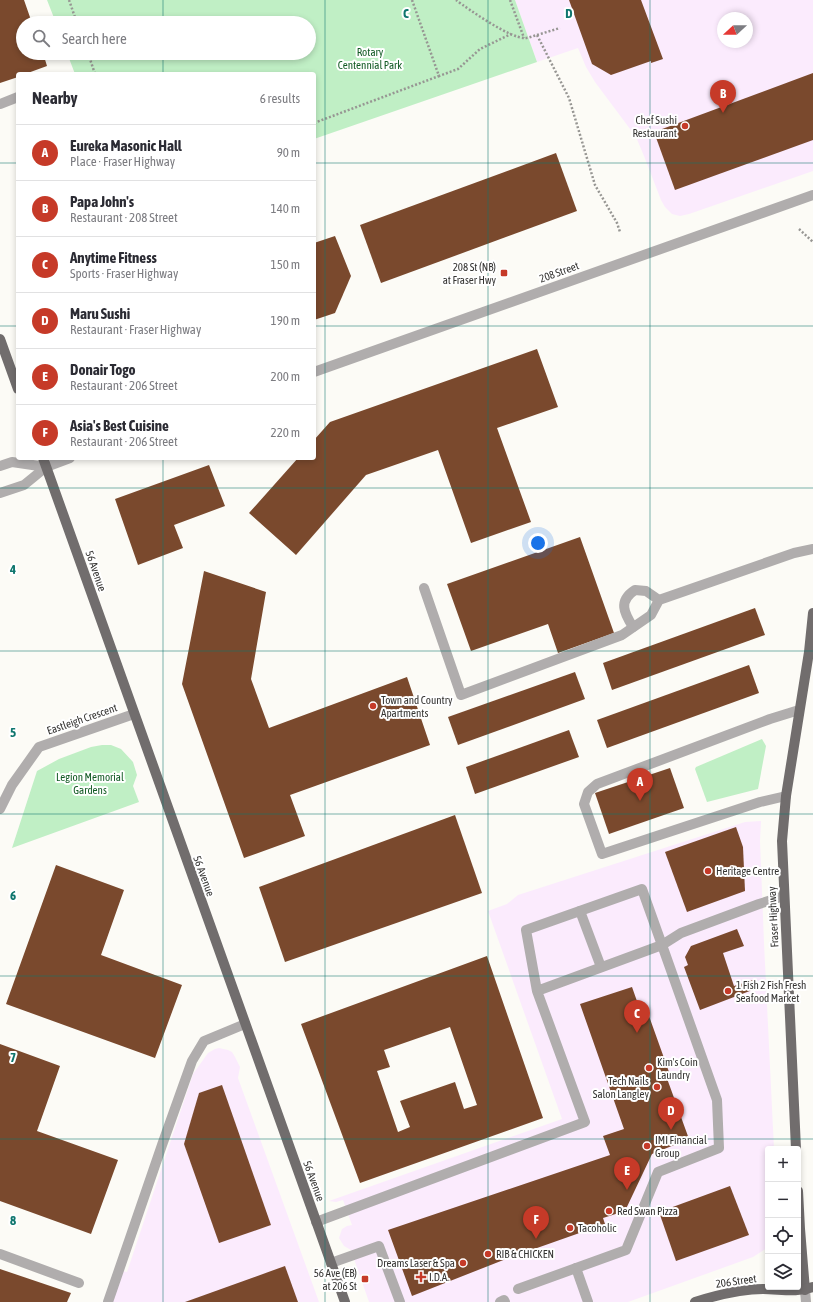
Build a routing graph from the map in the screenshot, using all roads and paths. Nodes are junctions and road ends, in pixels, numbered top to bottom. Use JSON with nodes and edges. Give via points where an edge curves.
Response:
{"nodes":[{"id":1,"x":69,"y":0,"type":"edge"},
{"id":2,"x":412,"y":0,"type":"edge"},
{"id":3,"x":456,"y":0,"type":"edge"},
{"id":4,"x":510,"y":0,"type":"edge"},
{"id":5,"x":75,"y":16,"type":"edge"},
{"id":6,"x":560,"y":28,"type":"dead end"},
{"id":7,"x":511,"y":34,"type":"junction"},
{"id":8,"x":537,"y":35,"type":"junction"},
{"id":9,"x":524,"y":38,"type":"junction"},
{"id":10,"x":90,"y":60,"type":"edge"},
{"id":11,"x":94,"y":72,"type":"edge"},
{"id":12,"x":439,"y":76,"type":"junction"},
{"id":13,"x":16,"y":98,"type":"edge"},
{"id":14,"x":0,"y":104,"type":"edge"},
{"id":15,"x":316,"y":122,"type":"edge"},
{"id":16,"x":813,"y":196,"type":"edge"},
{"id":17,"x":799,"y":229,"type":"dead end"},
{"id":18,"x":620,"y":232,"type":"dead end"},
{"id":19,"x":813,"y":242,"type":"edge"},
{"id":20,"x":0,"y":339,"type":"edge"},
{"id":21,"x":316,"y":371,"type":"edge"},
{"id":22,"x":16,"y":384,"type":"edge"},
{"id":23,"x":58,"y":460,"type":"edge"},
{"id":24,"x":45,"y":462,"type":"edge"},
{"id":25,"x":0,"y":466,"type":"edge"},
{"id":26,"x":0,"y":493,"type":"edge"},
{"id":27,"x":813,"y":549,"type":"edge"},
{"id":28,"x":424,"y":588,"type":"dead end"},
{"id":29,"x":659,"y":600,"type":"junction"},
{"id":30,"x":813,"y":615,"type":"edge"},
{"id":31,"x":633,"y":627,"type":"junction"},
{"id":32,"x":799,"y":710,"type":"junction"},
{"id":33,"x":134,"y":714,"type":"junction"},
{"id":34,"x":786,"y":796,"type":"junction"},
{"id":35,"x":0,"y":809,"type":"edge"},
{"id":36,"x":784,"y":896,"type":"junction"},
{"id":37,"x":580,"y":911,"type":"junction"},
{"id":38,"x":662,"y":945,"type":"junction"},
{"id":39,"x":601,"y":967,"type":"junction"},
{"id":40,"x":537,"y":991,"type":"junction"},
{"id":41,"x":245,"y":1024,"type":"junction"},
{"id":42,"x":796,"y":1146,"type":"edge"},
{"id":43,"x":799,"y":1218,"type":"edge"},
{"id":44,"x":316,"y":1222,"type":"junction"},
{"id":45,"x":0,"y":1254,"type":"edge"},
{"id":46,"x":331,"y":1263,"type":"junction"},
{"id":47,"x":576,"y":1268,"type":"junction"},
{"id":48,"x":79,"y":1283,"type":"dead end"},
{"id":49,"x":518,"y":1289,"type":"dead end"},
{"id":50,"x":810,"y":1290,"type":"edge"},
{"id":51,"x":108,"y":1302,"type":"edge"},
{"id":52,"x":345,"y":1302,"type":"edge"},
{"id":53,"x":400,"y":1302,"type":"edge"},
{"id":54,"x":500,"y":1302,"type":"edge"},
{"id":55,"x":505,"y":1302,"type":"edge"},
{"id":56,"x":588,"y":1302,"type":"edge"},
{"id":57,"x":695,"y":1302,"type":"edge"},
{"id":58,"x":806,"y":1302,"type":"edge"}],
"edges":[{"from":1,"to":5,"type":"path"},
{"from":2,"to":12,"type":"path"},
{"from":3,"to":7,"type":"path","via":[[473,13]]},
{"from":4,"to":9,"type":"path"},
{"from":6,"to":8,"type":"path"},
{"from":7,"to":9,"type":"path"},
{"from":7,"to":12,"type":"path","via":[[480,49],[458,69]]},
{"from":8,"to":9,"type":"path"},
{"from":8,"to":18,"type":"path","via":[[569,98],[595,185]]},
{"from":10,"to":11,"type":"path"},
{"from":12,"to":15,"type":"path"},
{"from":13,"to":14,"type":"street"},
{"from":16,"to":21,"type":"street","name":"208 Street"},
{"from":17,"to":19,"type":"path"},
{"from":20,"to":22,"type":"main road"},
{"from":23,"to":24,"type":"street"},
{"from":24,"to":25,"type":"street","via":[[12,462]]},
{"from":24,"to":26,"type":"street","via":[[24,485]]},
{"from":24,"to":33,"type":"main road","name":"56 Avenue"},
{"from":27,"to":29,"type":"street","via":[[794,553]]},
{"from":28,"to":31,"type":"street","via":[[462,695],[622,635]]},
{"from":29,"to":31,"type":"street","via":[[651,615]]},
{"from":29,"to":31,"type":"street","via":[[646,591],[635,590],[627,595],[624,603],[627,617]]},
{"from":30,"to":32,"type":"main road","name":"Fraser Highway"},
{"from":32,"to":34,"type":"main road","name":"Fraser Highway"},
{"from":32,"to":34,"type":"street","via":[[597,784],[588,792],[584,804],[602,854],[760,802]]},
{"from":33,"to":35,"type":"street","name":"Eastleigh Crescent","via":[[39,747],[12,784]]},
{"from":33,"to":41,"type":"main road","name":"56 Avenue"},
{"from":34,"to":36,"type":"main road","name":"Fraser Highway","via":[[782,841]]},
{"from":36,"to":38,"type":"street","via":[[681,933]]},
{"from":36,"to":42,"type":"main road","name":"Fraser Highway"},
{"from":37,"to":38,"type":"street","via":[[642,889]]},
{"from":37,"to":39,"type":"street"},
{"from":37,"to":40,"type":"street","via":[[526,930]]},
{"from":38,"to":39,"type":"street"},
{"from":38,"to":47,"type":"street","via":[[717,1100],[719,1148],[658,1172],[626,1250]]},
{"from":39,"to":40,"type":"street"},
{"from":40,"to":44,"type":"street","via":[[585,1122]]},
{"from":41,"to":44,"type":"main road","name":"56 Avenue"},
{"from":41,"to":51,"type":"street","via":[[204,1041],[192,1062]]},
{"from":43,"to":50,"type":"main road"},
{"from":44,"to":46,"type":"main road","name":"56 Avenue"},
{"from":45,"to":48,"type":"street"},
{"from":46,"to":52,"type":"main road","name":"56 Avenue"},
{"from":46,"to":53,"type":"street","via":[[379,1246]]},
{"from":47,"to":49,"type":"street"},
{"from":47,"to":56,"type":"street"},
{"from":50,"to":57,"type":"main road","name":"206 Street","via":[[763,1289],[714,1296]]},
{"from":50,"to":58,"type":"street"},
{"from":54,"to":55,"type":"street"}]}
